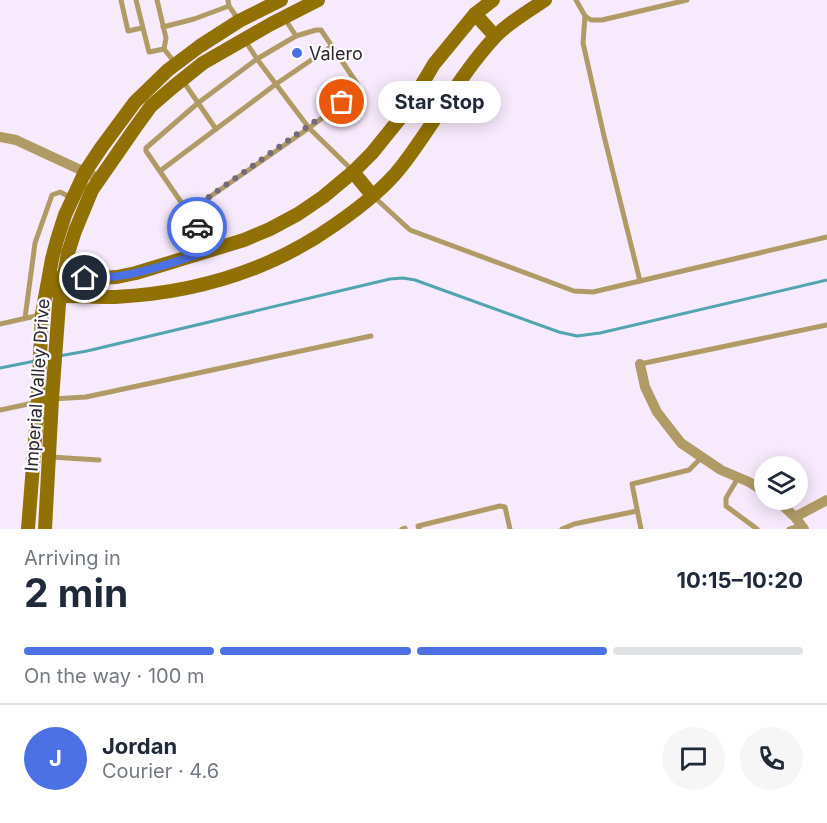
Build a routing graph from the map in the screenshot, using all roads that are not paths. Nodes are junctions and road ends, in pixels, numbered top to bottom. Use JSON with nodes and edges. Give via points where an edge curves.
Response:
{"nodes":[{"id":1,"x":121,"y":0,"type":"edge"},
{"id":2,"x":136,"y":0,"type":"edge"},
{"id":3,"x":157,"y":0,"type":"edge"},
{"id":4,"x":318,"y":0,"type":"edge"},
{"id":5,"x":493,"y":0,"type":"edge"},
{"id":6,"x":545,"y":0,"type":"edge"},
{"id":7,"x":576,"y":0,"type":"edge"},
{"id":8,"x":687,"y":0,"type":"edge"},
{"id":9,"x":279,"y":1,"type":"edge"},
{"id":10,"x":228,"y":3,"type":"edge"},
{"id":11,"x":474,"y":14,"type":"junction"},
{"id":12,"x":585,"y":16,"type":"junction"},
{"id":13,"x":284,"y":18,"type":"junction"},
{"id":14,"x":239,"y":21,"type":"junction"},
{"id":15,"x":163,"y":27,"type":"junction"},
{"id":16,"x":142,"y":28,"type":"junction"},
{"id":17,"x":296,"y":36,"type":"junction"},
{"id":18,"x":495,"y":36,"type":"junction"},
{"id":19,"x":244,"y":39,"type":"junction"},
{"id":20,"x":332,"y":46,"type":"junction"},
{"id":21,"x":164,"y":49,"type":"junction"},
{"id":22,"x":257,"y":59,"type":"junction"},
{"id":23,"x":176,"y":64,"type":"junction"},
{"id":24,"x":182,"y":80,"type":"junction"},
{"id":25,"x":276,"y":84,"type":"junction"},
{"id":26,"x":135,"y":102,"type":"junction"},
{"id":27,"x":198,"y":103,"type":"junction"},
{"id":28,"x":147,"y":111,"type":"junction"},
{"id":29,"x":309,"y":128,"type":"junction"},
{"id":30,"x":216,"y":129,"type":"junction"},
{"id":31,"x":0,"y":137,"type":"edge"},
{"id":32,"x":160,"y":171,"type":"junction"},
{"id":33,"x":85,"y":172,"type":"junction"},
{"id":34,"x":353,"y":172,"type":"junction"},
{"id":35,"x":100,"y":179,"type":"junction"},
{"id":36,"x":372,"y":195,"type":"junction"},
{"id":37,"x":73,"y":198,"type":"junction"},
{"id":38,"x":188,"y":212,"type":"junction"},
{"id":39,"x":827,"y":237,"type":"edge"},
{"id":40,"x":206,"y":252,"type":"junction"},
{"id":41,"x":63,"y":276,"type":"junction"},
{"id":42,"x":640,"y":281,"type":"junction"},
{"id":43,"x":30,"y":282,"type":"junction"},
{"id":44,"x":47,"y":283,"type":"junction"},
{"id":45,"x":61,"y":296,"type":"junction"},
{"id":46,"x":42,"y":314,"type":"junction"},
{"id":47,"x":26,"y":318,"type":"junction"},
{"id":48,"x":0,"y":324,"type":"edge"},
{"id":49,"x":827,"y":325,"type":"edge"},
{"id":50,"x":371,"y":336,"type":"dead end"},
{"id":51,"x":640,"y":364,"type":"joint"},
{"id":52,"x":45,"y":400,"type":"junction"},
{"id":53,"x":0,"y":410,"type":"edge"},
{"id":54,"x":49,"y":457,"type":"junction"},
{"id":55,"x":701,"y":458,"type":"junction"},
{"id":56,"x":99,"y":460,"type":"dead end"},
{"id":57,"x":738,"y":477,"type":"junction"},
{"id":58,"x":754,"y":486,"type":"edge"},
{"id":59,"x":827,"y":500,"type":"edge"},
{"id":60,"x":787,"y":510,"type":"edge"},
{"id":61,"x":637,"y":511,"type":"junction"},
{"id":62,"x":800,"y":524,"type":"edge"},
{"id":63,"x":28,"y":529,"type":"edge"},
{"id":64,"x":45,"y":529,"type":"edge"},
{"id":65,"x":418,"y":529,"type":"edge"},
{"id":66,"x":510,"y":529,"type":"edge"},
{"id":67,"x":562,"y":529,"type":"edge"},
{"id":68,"x":641,"y":529,"type":"edge"},
{"id":69,"x":757,"y":529,"type":"edge"},
{"id":70,"x":789,"y":529,"type":"edge"}],
"edges":[{"from":1,"to":16,"type":"lane","via":[[128,31]]},
{"from":2,"to":16,"type":"lane"},
{"from":3,"to":15,"type":"lane"},
{"from":4,"to":13,"type":"main road","name":"Imperial Valley Drive"},
{"from":5,"to":11,"type":"main road"},
{"from":6,"to":18,"type":"main road"},
{"from":7,"to":12,"type":"lane"},
{"from":8,"to":12,"type":"lane","via":[[602,20]]},
{"from":9,"to":13,"type":"main road"},
{"from":9,"to":14,"type":"main road","name":"Imperial Valley Drive"},
{"from":10,"to":14,"type":"lane"},
{"from":10,"to":15,"type":"lane","via":[[194,20]]},
{"from":11,"to":18,"type":"main road"},
{"from":11,"to":34,"type":"main road","via":[[434,64],[406,111]]},
{"from":12,"to":42,"type":"lane","via":[[583,43]]},
{"from":13,"to":17,"type":"lane"},
{"from":13,"to":19,"type":"main road","name":"Imperial Valley Drive"},
{"from":14,"to":23,"type":"main road","name":"Imperial Valley Drive"},
{"from":15,"to":21,"type":"lane"},
{"from":16,"to":21,"type":"lane","via":[[149,52]]},
{"from":17,"to":20,"type":"lane","via":[[319,29]]},
{"from":17,"to":22,"type":"lane"},
{"from":18,"to":36,"type":"main road","via":[[399,169]]},
{"from":19,"to":22,"type":"lane"},
{"from":19,"to":24,"type":"main road","name":"Imperial Valley Drive"},
{"from":20,"to":25,"type":"lane"},
{"from":20,"to":29,"type":"lane","via":[[359,90]]},
{"from":21,"to":23,"type":"lane"},
{"from":22,"to":25,"type":"lane"},
{"from":22,"to":27,"type":"lane"},
{"from":23,"to":26,"type":"main road","name":"Imperial Valley Drive"},
{"from":24,"to":27,"type":"lane"},
{"from":24,"to":28,"type":"main road","name":"Imperial Valley Drive"},
{"from":25,"to":29,"type":"lane"},
{"from":25,"to":30,"type":"lane"},
{"from":26,"to":28,"type":"main road"},
{"from":26,"to":33,"type":"main road","name":"Imperial Valley Drive"},
{"from":27,"to":30,"type":"lane"},
{"from":27,"to":32,"type":"lane","via":[[146,148]]},
{"from":28,"to":35,"type":"main road","name":"Imperial Valley Drive"},
{"from":29,"to":34,"type":"lane"},
{"from":29,"to":38,"type":"lane"},
{"from":30,"to":32,"type":"lane"},
{"from":31,"to":33,"type":"street","via":[[16,140]]},
{"from":32,"to":38,"type":"lane"},
{"from":33,"to":35,"type":"street"},
{"from":33,"to":37,"type":"main road","name":"Imperial Valley Drive"},
{"from":34,"to":36,"type":"main road"},
{"from":34,"to":40,"type":"main road","via":[[298,214],[244,240]]},
{"from":35,"to":41,"type":"main road","name":"Imperial Valley Drive","via":[[75,231]]},
{"from":36,"to":42,"type":"lane","via":[[411,230],[574,291],[593,292]]},
{"from":36,"to":45,"type":"main road","via":[[318,237],[234,276],[148,294]]},
{"from":37,"to":43,"type":"lane","via":[[60,192],[52,195],[35,243]]},
{"from":37,"to":44,"type":"main road","name":"Imperial Valley Drive","via":[[57,240]]},
{"from":38,"to":40,"type":"lane"},
{"from":39,"to":42,"type":"lane"},
{"from":40,"to":41,"type":"main road","via":[[117,277]]},
{"from":41,"to":44,"type":"main road"},
{"from":41,"to":45,"type":"main road","name":"Imperial Valley Drive"},
{"from":43,"to":44,"type":"lane"},
{"from":43,"to":47,"type":"lane"},
{"from":44,"to":45,"type":"main road"},
{"from":44,"to":46,"type":"main road","name":"Imperial Valley Drive"},
{"from":45,"to":52,"type":"main road","name":"Imperial Valley Drive","via":[[53,377]]},
{"from":46,"to":47,"type":"lane"},
{"from":46,"to":52,"type":"main road","name":"Imperial Valley Drive","via":[[38,381]]},
{"from":47,"to":48,"type":"lane"},
{"from":49,"to":51,"type":"lane"},
{"from":50,"to":52,"type":"lane","via":[[86,397]]},
{"from":51,"to":55,"type":"street","via":[[657,412],[681,442]]},
{"from":52,"to":53,"type":"lane"},
{"from":52,"to":54,"type":"main road","name":"Imperial Valley Drive"},
{"from":52,"to":63,"type":"main road","name":"Imperial Valley Drive"},
{"from":54,"to":56,"type":"lane"},
{"from":54,"to":64,"type":"main road","name":"Imperial Valley Drive"},
{"from":55,"to":57,"type":"street"},
{"from":55,"to":61,"type":"lane","via":[[689,471],[632,484]]},
{"from":57,"to":58,"type":"street"},
{"from":57,"to":69,"type":"lane","via":[[726,498],[726,506]]},
{"from":59,"to":62,"type":"street"},
{"from":60,"to":62,"type":"street"},
{"from":61,"to":67,"type":"lane"},
{"from":61,"to":68,"type":"lane"},
{"from":62,"to":70,"type":"lane"},
{"from":65,"to":66,"type":"lane","via":[[500,506],[505,507]]}]}
